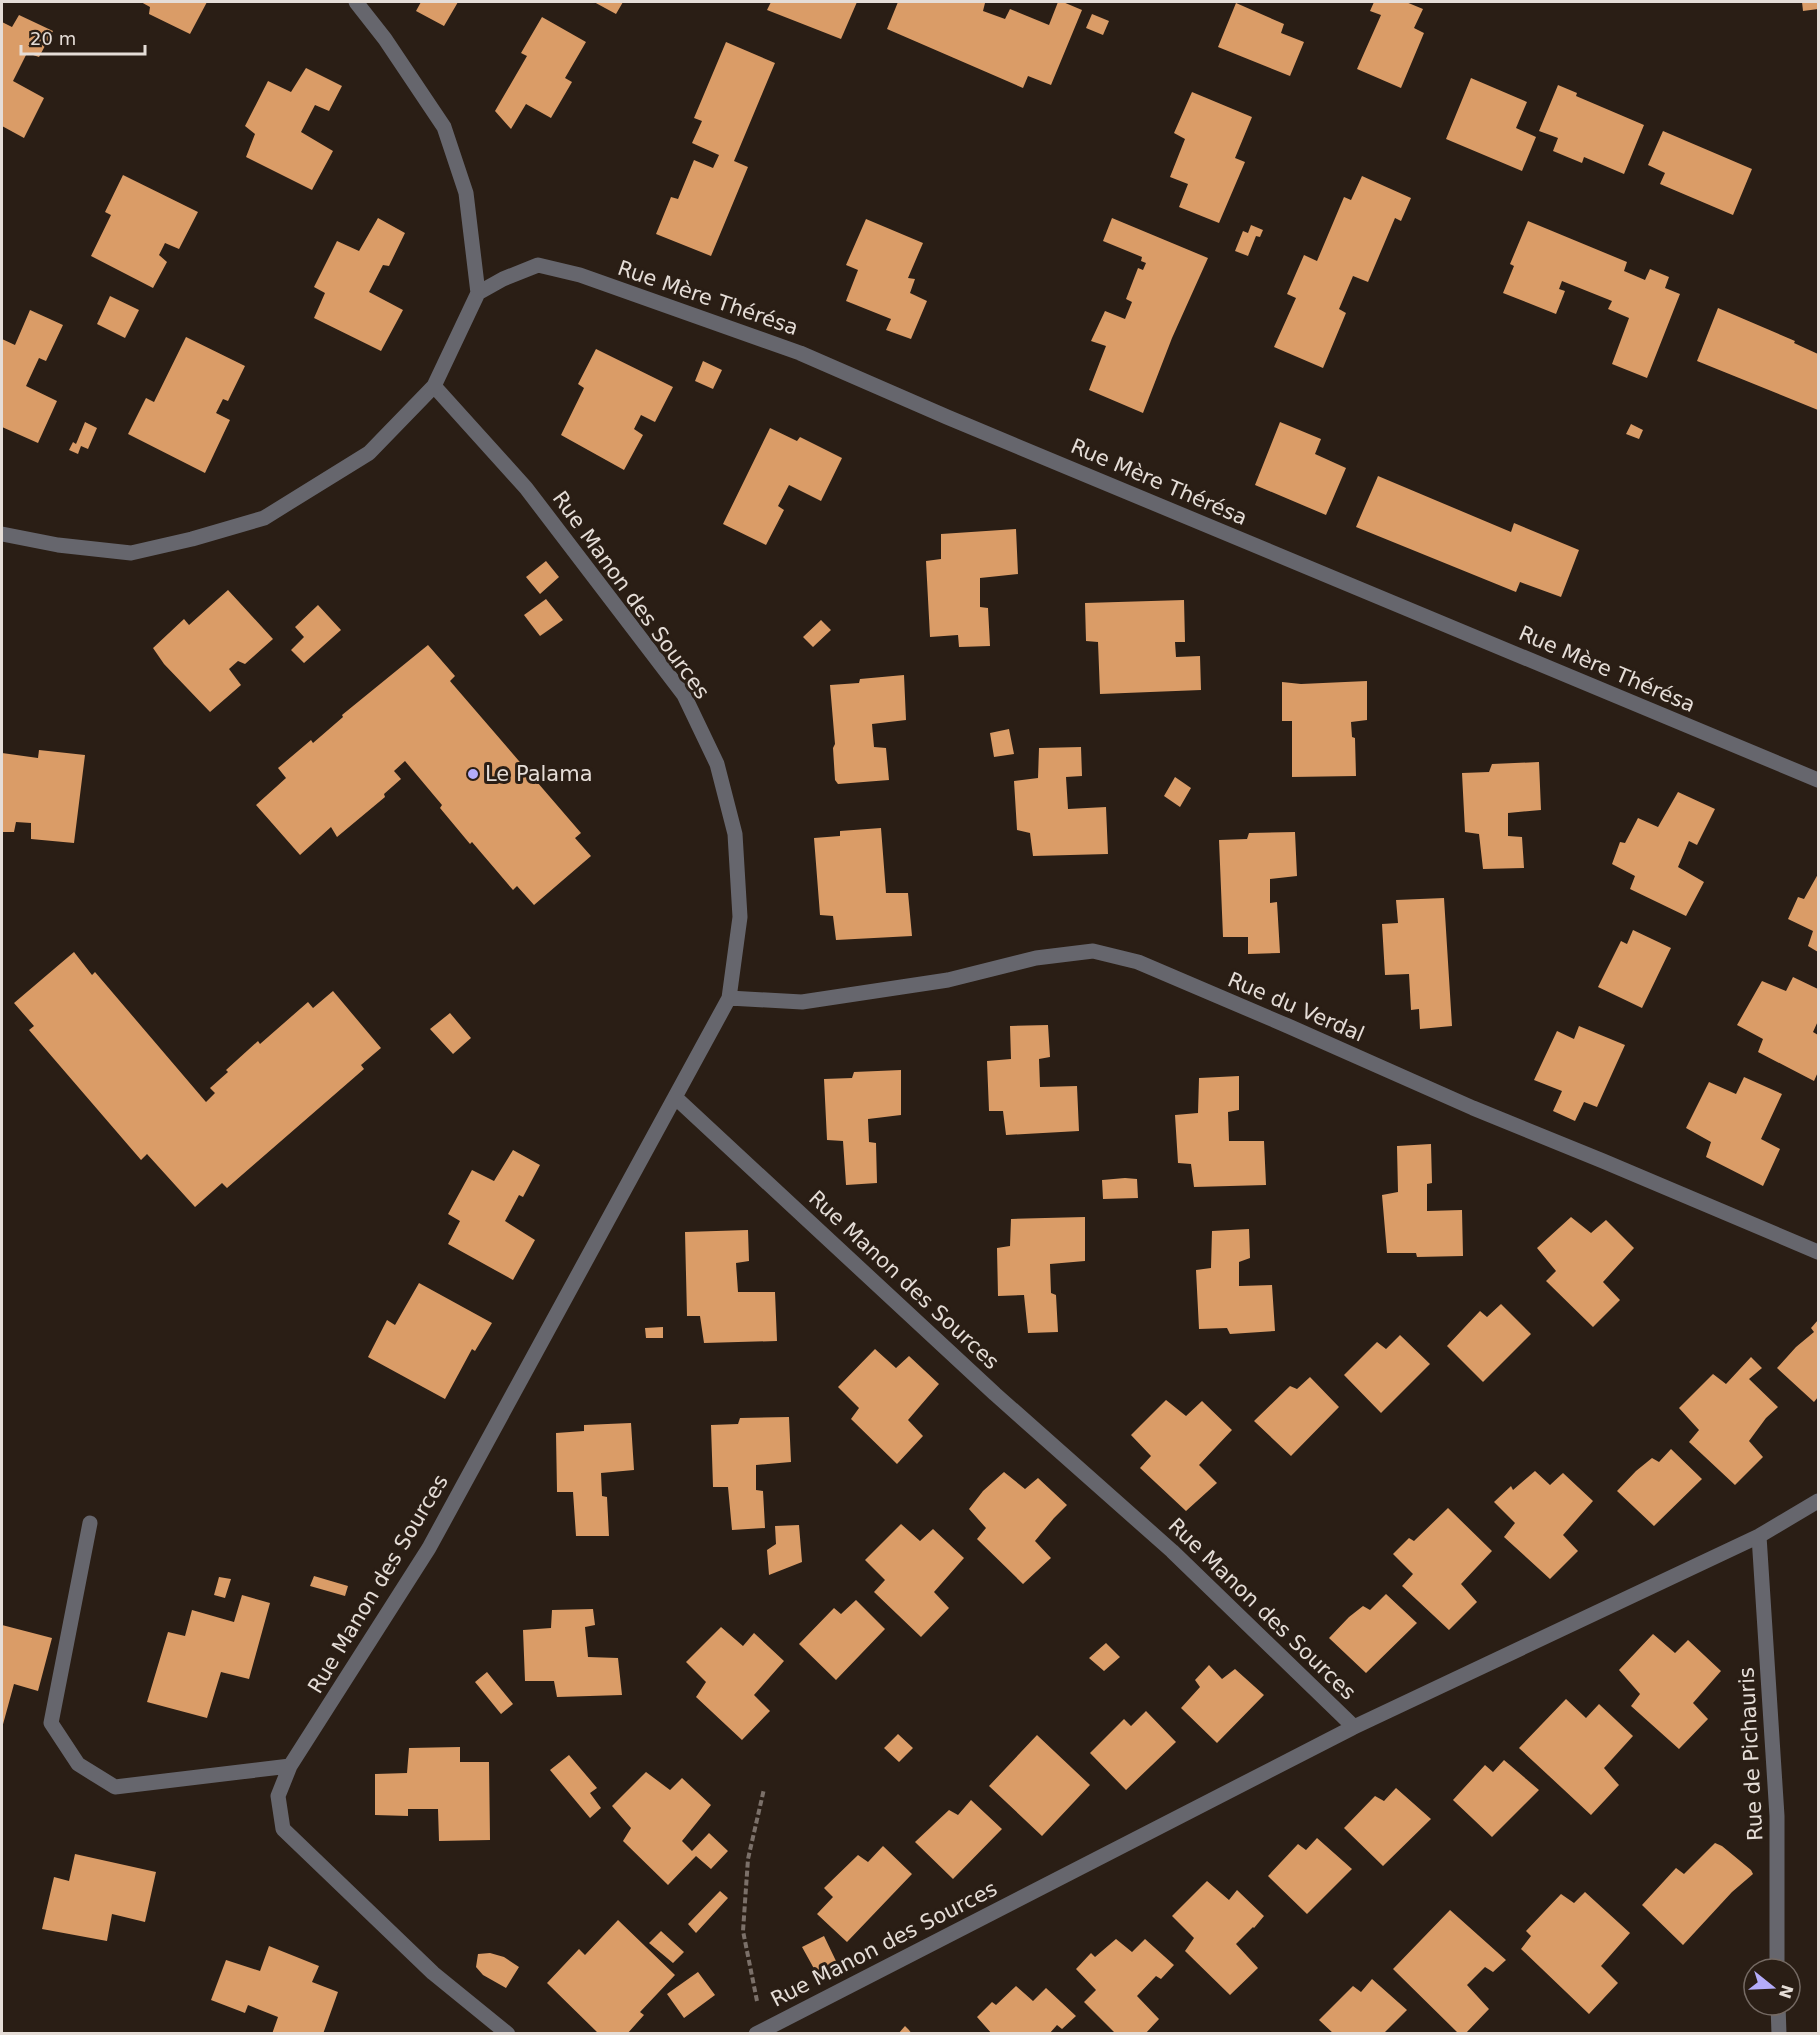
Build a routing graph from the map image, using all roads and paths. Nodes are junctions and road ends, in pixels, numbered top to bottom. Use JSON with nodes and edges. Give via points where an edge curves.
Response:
{"nodes":[{"id":1,"x":356,"y":2,"type":"edge"},
{"id":2,"x":478,"y":293,"type":"junction"},
{"id":3,"x":434,"y":386,"type":"junction"},
{"id":4,"x":2,"y":534,"type":"edge"},
{"id":5,"x":1818,"y":780,"type":"edge"},
{"id":6,"x":729,"y":998,"type":"junction"},
{"id":7,"x":676,"y":1098,"type":"junction"},
{"id":8,"x":1818,"y":1252,"type":"edge"},
{"id":9,"x":1818,"y":1501,"type":"edge"},
{"id":10,"x":90,"y":1523,"type":"dead end"},
{"id":11,"x":1759,"y":1536,"type":"junction"},
{"id":12,"x":1354,"y":1727,"type":"junction"},
{"id":13,"x":290,"y":1766,"type":"junction"},
{"id":14,"x":764,"y":1789,"type":"dead end"},
{"id":15,"x":1777,"y":1957,"type":"edge"},
{"id":16,"x":1778,"y":2017,"type":"edge"},
{"id":17,"x":759,"y":2032,"type":"edge"},
{"id":18,"x":508,"y":2034,"type":"edge"},
{"id":19,"x":1779,"y":2034,"type":"edge"}],
"edges":[{"from":1,"to":2,"type":"street","via":[[444,127],[466,193]]},
{"from":2,"to":3,"type":"street"},
{"from":2,"to":5,"type":"street","name":"Rue Mère Thérésa","via":[[538,266],[580,275],[801,353]]},
{"from":3,"to":4,"type":"street","via":[[369,453],[264,518],[131,552],[58,545]]},
{"from":3,"to":6,"type":"street","name":"Rue Manon des Sources","via":[[526,488],[689,705],[717,764],[735,834],[740,917]]},
{"from":6,"to":7,"type":"street","name":"Rue Manon des Sources"},
{"from":6,"to":8,"type":"street","name":"Rue du Verdal","via":[[802,1002],[948,980],[1036,958],[1092,951],[1138,962]]},
{"from":7,"to":12,"type":"street","name":"Rue Manon des Sources","via":[[995,1394],[1172,1551]]},
{"from":7,"to":13,"type":"street","name":"Rue Manon des Sources","via":[[429,1548]]},
{"from":9,"to":11,"type":"street"},
{"from":10,"to":13,"type":"street","via":[[51,1724],[78,1764],[115,1787]]},
{"from":11,"to":12,"type":"street"},
{"from":11,"to":15,"type":"street","name":"Rue de Pichauris","via":[[1776,1816]]},
{"from":12,"to":17,"type":"street","name":"Rue Manon des Sources"},
{"from":13,"to":18,"type":"street","name":"Rue Manon des Sources","via":[[278,1796],[283,1829],[433,1973]]},
{"from":14,"to":17,"type":"path","name":"Rue Manon des Sources","via":[[748,1859],[743,1931]]},
{"from":16,"to":19,"type":"street"}]}
